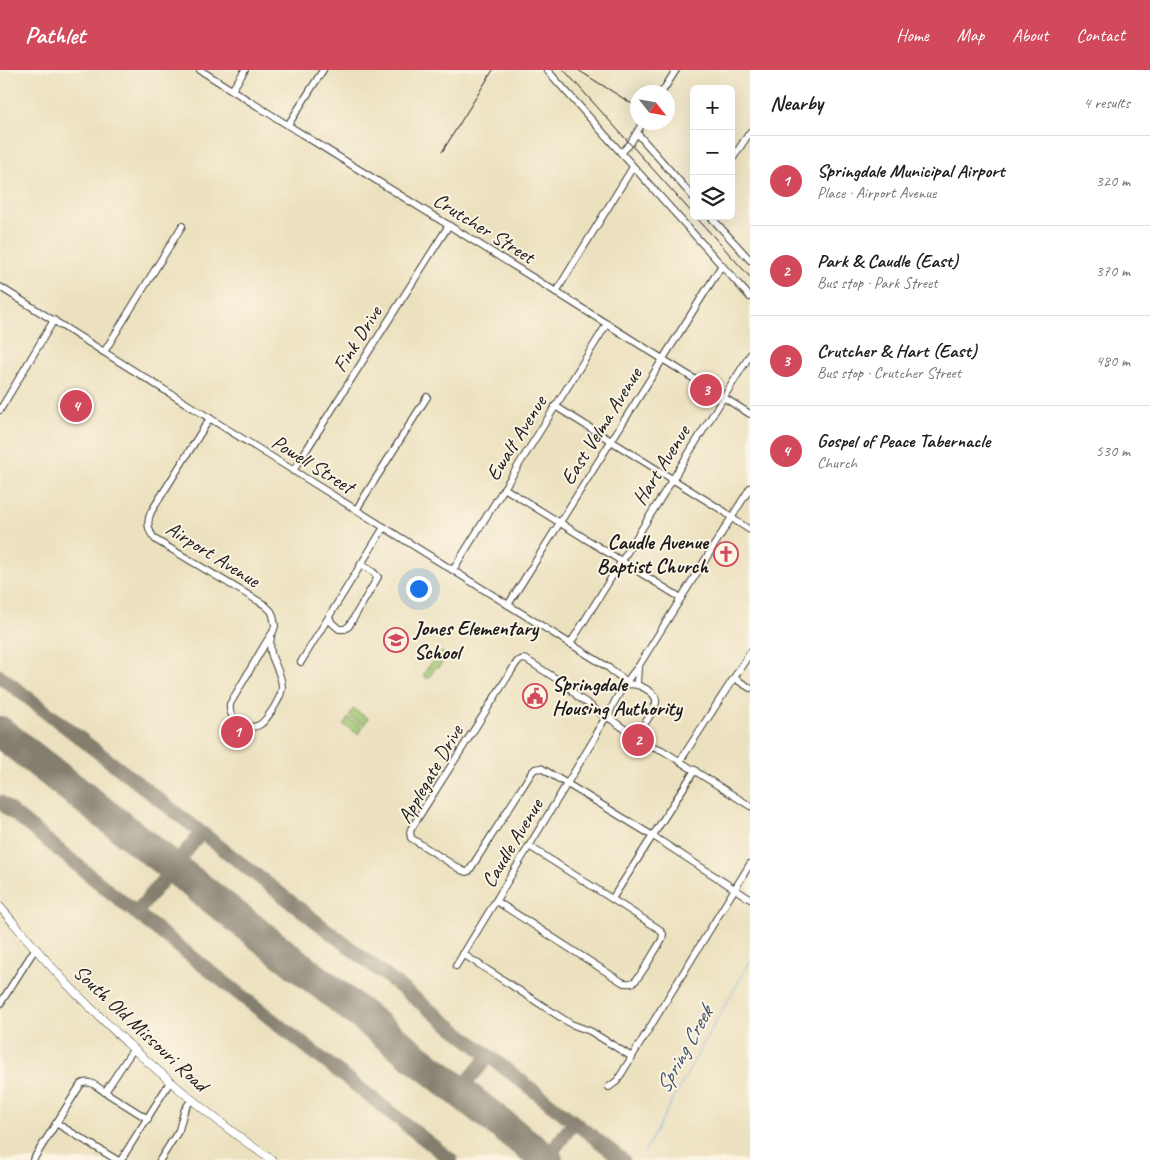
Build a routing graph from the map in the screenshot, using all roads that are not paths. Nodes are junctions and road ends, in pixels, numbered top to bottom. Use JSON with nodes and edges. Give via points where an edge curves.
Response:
{"nodes":[{"id":1,"x":200,"y":70,"type":"edge"},
{"id":2,"x":245,"y":70,"type":"edge"},
{"id":3,"x":323,"y":70,"type":"edge"},
{"id":4,"x":547,"y":70,"type":"edge"},
{"id":5,"x":676,"y":70,"type":"edge"},
{"id":6,"x":666,"y":85,"type":"edge"},
{"id":7,"x":232,"y":90,"type":"junction"},
{"id":8,"x":288,"y":125,"type":"junction"},
{"id":9,"x":637,"y":132,"type":"joint"},
{"id":10,"x":750,"y":132,"type":"edge"},
{"id":11,"x":621,"y":153,"type":"junction"},
{"id":12,"x":735,"y":155,"type":"edge"},
{"id":13,"x":633,"y":167,"type":"junction"},
{"id":14,"x":690,"y":193,"type":"edge"},
{"id":15,"x":714,"y":220,"type":"edge"},
{"id":16,"x":449,"y":225,"type":"junction"},
{"id":17,"x":182,"y":226,"type":"dead end"},
{"id":18,"x":750,"y":260,"type":"edge"},
{"id":19,"x":722,"y":265,"type":"junction"},
{"id":20,"x":0,"y":287,"type":"edge"},
{"id":21,"x":556,"y":292,"type":"junction"},
{"id":22,"x":750,"y":297,"type":"edge"},
{"id":23,"x":54,"y":320,"type":"junction"},
{"id":24,"x":607,"y":324,"type":"junction"},
{"id":25,"x":104,"y":352,"type":"junction"},
{"id":26,"x":750,"y":355,"type":"edge"},
{"id":27,"x":662,"y":359,"type":"junction"},
{"id":28,"x":427,"y":397,"type":"dead end"},
{"id":29,"x":723,"y":397,"type":"junction"},
{"id":30,"x":555,"y":406,"type":"junction"},
{"id":31,"x":0,"y":410,"type":"edge"},
{"id":32,"x":750,"y":414,"type":"edge"},
{"id":33,"x":210,"y":418,"type":"junction"},
{"id":34,"x":612,"y":441,"type":"junction"},
{"id":35,"x":293,"y":471,"type":"junction"},
{"id":36,"x":672,"y":479,"type":"junction"},
{"id":37,"x":504,"y":488,"type":"junction"},
{"id":38,"x":750,"y":488,"type":"edge"},
{"id":39,"x":356,"y":510,"type":"junction"},
{"id":40,"x":732,"y":517,"type":"junction"},
{"id":41,"x":560,"y":523,"type":"junction"},
{"id":42,"x":384,"y":527,"type":"junction"},
{"id":43,"x":750,"y":530,"type":"edge"},
{"id":44,"x":621,"y":561,"type":"junction"},
{"id":45,"x":361,"y":564,"type":"junction"},
{"id":46,"x":453,"y":570,"type":"junction"},
{"id":47,"x":681,"y":598,"type":"junction"},
{"id":48,"x":508,"y":605,"type":"junction"},
{"id":49,"x":329,"y":617,"type":"junction"},
{"id":50,"x":271,"y":637,"type":"junction"},
{"id":51,"x":570,"y":644,"type":"junction"},
{"id":52,"x":750,"y":654,"type":"edge"},
{"id":53,"x":301,"y":662,"type":"dead end"},
{"id":54,"x":638,"y":667,"type":"junction"},
{"id":55,"x":734,"y":678,"type":"junction"},
{"id":56,"x":628,"y":682,"type":"junction"},
{"id":57,"x":637,"y":684,"type":"junction"},
{"id":58,"x":750,"y":688,"type":"edge"},
{"id":59,"x":609,"y":716,"type":"junction"},
{"id":60,"x":642,"y":728,"type":"junction"},
{"id":61,"x":631,"y":732,"type":"junction"},
{"id":62,"x":660,"y":749,"type":"junction"},
{"id":63,"x":680,"y":762,"type":"junction"},
{"id":64,"x":694,"y":770,"type":"junction"},
{"id":65,"x":567,"y":783,"type":"junction"},
{"id":66,"x":750,"y":806,"type":"edge"},
{"id":67,"x":653,"y":836,"type":"junction"},
{"id":68,"x":529,"y":846,"type":"junction"},
{"id":69,"x":750,"y":864,"type":"edge"},
{"id":70,"x":734,"y":888,"type":"junction"},
{"id":71,"x":612,"y":899,"type":"junction"},
{"id":72,"x":750,"y":899,"type":"edge"},
{"id":73,"x":496,"y":901,"type":"junction"},
{"id":74,"x":0,"y":907,"type":"edge"},
{"id":75,"x":35,"y":948,"type":"junction"},
{"id":76,"x":463,"y":954,"type":"junction"},
{"id":77,"x":456,"y":966,"type":"dead end"},
{"id":78,"x":0,"y":1004,"type":"edge"},
{"id":79,"x":134,"y":1048,"type":"junction"},
{"id":80,"x":632,"y":1057,"type":"junction"},
{"id":81,"x":170,"y":1082,"type":"junction"},
{"id":82,"x":609,"y":1087,"type":"dead end"},
{"id":83,"x":105,"y":1092,"type":"junction"},
{"id":84,"x":191,"y":1100,"type":"junction"},
{"id":85,"x":148,"y":1119,"type":"junction"},
{"id":86,"x":56,"y":1124,"type":"junction"},
{"id":87,"x":33,"y":1160,"type":"edge"},
{"id":88,"x":117,"y":1160,"type":"edge"},
{"id":89,"x":121,"y":1160,"type":"edge"},
{"id":90,"x":160,"y":1160,"type":"edge"},
{"id":91,"x":272,"y":1160,"type":"edge"}],
"edges":[{"from":1,"to":7,"type":"street","name":"Crutcher Street"},
{"from":2,"to":7,"type":"street"},
{"from":3,"to":8,"type":"street"},
{"from":4,"to":11,"type":"street"},
{"from":5,"to":6,"type":"street"},
{"from":7,"to":8,"type":"street","name":"Crutcher Street"},
{"from":8,"to":16,"type":"street","name":"Crutcher Street"},
{"from":9,"to":11,"type":"street"},
{"from":9,"to":14,"type":"street"},
{"from":10,"to":12,"type":"street"},
{"from":11,"to":13,"type":"street"},
{"from":13,"to":19,"type":"street"},
{"from":13,"to":21,"type":"street"},
{"from":15,"to":18,"type":"street"},
{"from":16,"to":21,"type":"street","name":"Crutcher Street"},
{"from":16,"to":35,"type":"street","name":"Fink Drive"},
{"from":17,"to":25,"type":"street"},
{"from":19,"to":22,"type":"street"},
{"from":19,"to":27,"type":"street","name":"East Velma Avenue"},
{"from":20,"to":23,"type":"street","name":"Powell Street"},
{"from":21,"to":24,"type":"street","name":"Crutcher Street"},
{"from":23,"to":25,"type":"street","name":"Powell Street"},
{"from":23,"to":31,"type":"street"},
{"from":24,"to":27,"type":"street","name":"Crutcher Street"},
{"from":24,"to":30,"type":"street","name":"Ewalt Avenue"},
{"from":25,"to":33,"type":"street","name":"Powell Street"},
{"from":26,"to":29,"type":"street","name":"Hart Avenue"},
{"from":27,"to":29,"type":"street","name":"Crutcher Street"},
{"from":27,"to":34,"type":"street","name":"East Velma Avenue"},
{"from":28,"to":39,"type":"street"},
{"from":29,"to":32,"type":"street","name":"Crutcher Street"},
{"from":29,"to":36,"type":"street","name":"Hart Avenue"},
{"from":30,"to":34,"type":"street"},
{"from":30,"to":37,"type":"street","name":"Ewalt Avenue"},
{"from":33,"to":35,"type":"street","name":"Powell Street"},
{"from":33,"to":50,"type":"street","name":"Airport Avenue","via":[[151,512],[149,529],[160,542],[268,608],[275,621]]},
{"from":34,"to":36,"type":"street"},
{"from":34,"to":41,"type":"street","name":"East Velma Avenue"},
{"from":35,"to":39,"type":"street","name":"Powell Street"},
{"from":36,"to":40,"type":"street"},
{"from":36,"to":44,"type":"street","name":"Hart Avenue"},
{"from":37,"to":41,"type":"street"},
{"from":37,"to":46,"type":"street","name":"Ewalt Avenue"},
{"from":38,"to":40,"type":"street"},
{"from":39,"to":42,"type":"street","name":"Powell Street"},
{"from":40,"to":43,"type":"street"},
{"from":40,"to":47,"type":"street"},
{"from":41,"to":44,"type":"street"},
{"from":41,"to":48,"type":"street","name":"East Velma Avenue"},
{"from":42,"to":45,"type":"street"},
{"from":42,"to":46,"type":"street","name":"Powell Street"},
{"from":44,"to":47,"type":"street"},
{"from":44,"to":51,"type":"street","name":"Hart Avenue"},
{"from":45,"to":49,"type":"street"},
{"from":45,"to":49,"type":"street","via":[[378,577],[349,626],[339,629]]},
{"from":46,"to":48,"type":"street","name":"Powell Street"},
{"from":47,"to":54,"type":"street"},
{"from":48,"to":51,"type":"street","name":"Powell Street"},
{"from":49,"to":53,"type":"street"},
{"from":50,"to":50,"type":"street","name":"Airport Avenue","via":[[230,704],[233,718],[251,727],[265,721],[280,696],[282,686],[270,651]]},
{"from":51,"to":56,"type":"street","name":"Powell Street","via":[[614,669]]},
{"from":52,"to":55,"type":"street"},
{"from":54,"to":56,"type":"street"},
{"from":54,"to":57,"type":"street"},
{"from":55,"to":58,"type":"street"},
{"from":55,"to":63,"type":"street"},
{"from":56,"to":57,"type":"street","name":"Powell Street"},
{"from":56,"to":59,"type":"street"},
{"from":57,"to":60,"type":"street","via":[[655,696],[656,701]]},
{"from":59,"to":61,"type":"street"},
{"from":59,"to":65,"type":"street","name":"Caudle Avenue"},
{"from":59,"to":65,"type":"street","name":"Applegate Drive","via":[[527,660],[520,660],[411,829],[410,836],[466,872],[535,769],[542,768]]},
{"from":60,"to":61,"type":"street"},
{"from":60,"to":62,"type":"street","via":[[645,737]]},
{"from":61,"to":62,"type":"street"},
{"from":62,"to":63,"type":"street"},
{"from":63,"to":64,"type":"street"},
{"from":64,"to":66,"type":"street"},
{"from":64,"to":67,"type":"street"},
{"from":65,"to":67,"type":"street"},
{"from":65,"to":68,"type":"street","name":"Caudle Avenue"},
{"from":67,"to":70,"type":"street"},
{"from":67,"to":71,"type":"street"},
{"from":68,"to":71,"type":"street"},
{"from":68,"to":73,"type":"street","name":"Caudle Avenue"},
{"from":69,"to":70,"type":"street"},
{"from":70,"to":72,"type":"street"},
{"from":70,"to":80,"type":"street"},
{"from":71,"to":73,"type":"street","via":[[663,934],[637,979],[630,983],[622,982]]},
{"from":73,"to":76,"type":"street","name":"Caudle Avenue"},
{"from":74,"to":75,"type":"main road","name":"South Old Missouri Road"},
{"from":75,"to":78,"type":"street"},
{"from":75,"to":79,"type":"main road","name":"South Old Missouri Road","via":[[74,991]]},
{"from":76,"to":77,"type":"street","name":"Caudle Avenue"},
{"from":76,"to":80,"type":"street","via":[[572,1024],[590,1031]]},
{"from":79,"to":81,"type":"main road","name":"South Old Missouri Road"},
{"from":79,"to":83,"type":"street"},
{"from":80,"to":82,"type":"street"},
{"from":81,"to":84,"type":"main road","name":"South Old Missouri Road"},
{"from":81,"to":85,"type":"street"},
{"from":83,"to":85,"type":"street"},
{"from":83,"to":86,"type":"street","via":[[90,1082],[83,1083]]},
{"from":84,"to":90,"type":"street","via":[[179,1130]]},
{"from":84,"to":91,"type":"main road","name":"South Old Missouri Road"},
{"from":85,"to":89,"type":"street"},
{"from":86,"to":87,"type":"street"},
{"from":86,"to":88,"type":"street"}]}
